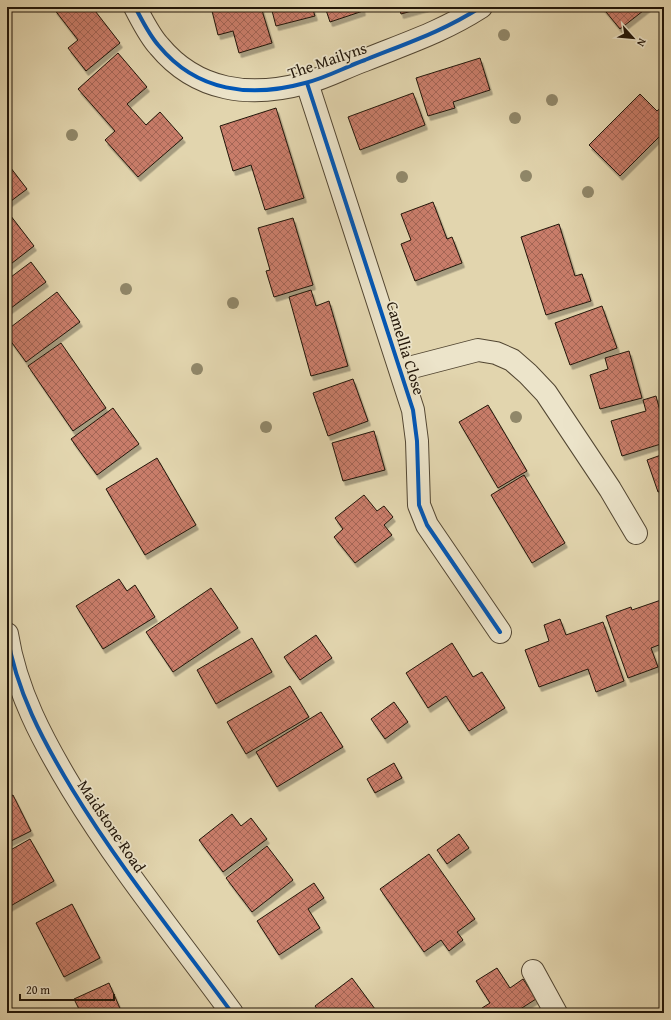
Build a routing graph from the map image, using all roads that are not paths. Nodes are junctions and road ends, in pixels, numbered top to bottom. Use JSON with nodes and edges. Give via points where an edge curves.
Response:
{"nodes":[{"id":1,"x":135,"y":7,"type":"edge"},
{"id":2,"x":481,"y":7,"type":"edge"},
{"id":3,"x":307,"y":83,"type":"junction"},
{"id":4,"x":401,"y":370,"type":"junction"},
{"id":5,"x":636,"y":533,"type":"dead end"},
{"id":6,"x":500,"y":632,"type":"dead end"},
{"id":7,"x":7,"y":634,"type":"edge"},
{"id":8,"x":534,"y":971,"type":"dead end"},
{"id":9,"x":232,"y":1013,"type":"edge"},
{"id":10,"x":556,"y":1013,"type":"edge"}],
"edges":[{"from":1,"to":3,"type":"street","name":"The Mailyns","via":[[158,46],[179,66],[200,79],[226,88],[250,91],[277,90]]},
{"from":2,"to":3,"type":"street","name":"The Mailyns","via":[[425,38]]},
{"from":3,"to":4,"type":"street","name":"Camellia Close"},
{"from":4,"to":5,"type":"street","name":"Camellia Close","via":[[478,350],[496,353],[512,360],[546,393]]},
{"from":4,"to":6,"type":"street","name":"Camellia Close","via":[[413,410],[417,441],[419,505],[427,524]]},
{"from":7,"to":9,"type":"street","name":"Maidstone Road","via":[[19,684],[46,745],[61,771],[142,894]]},
{"from":8,"to":10,"type":"street"}]}
